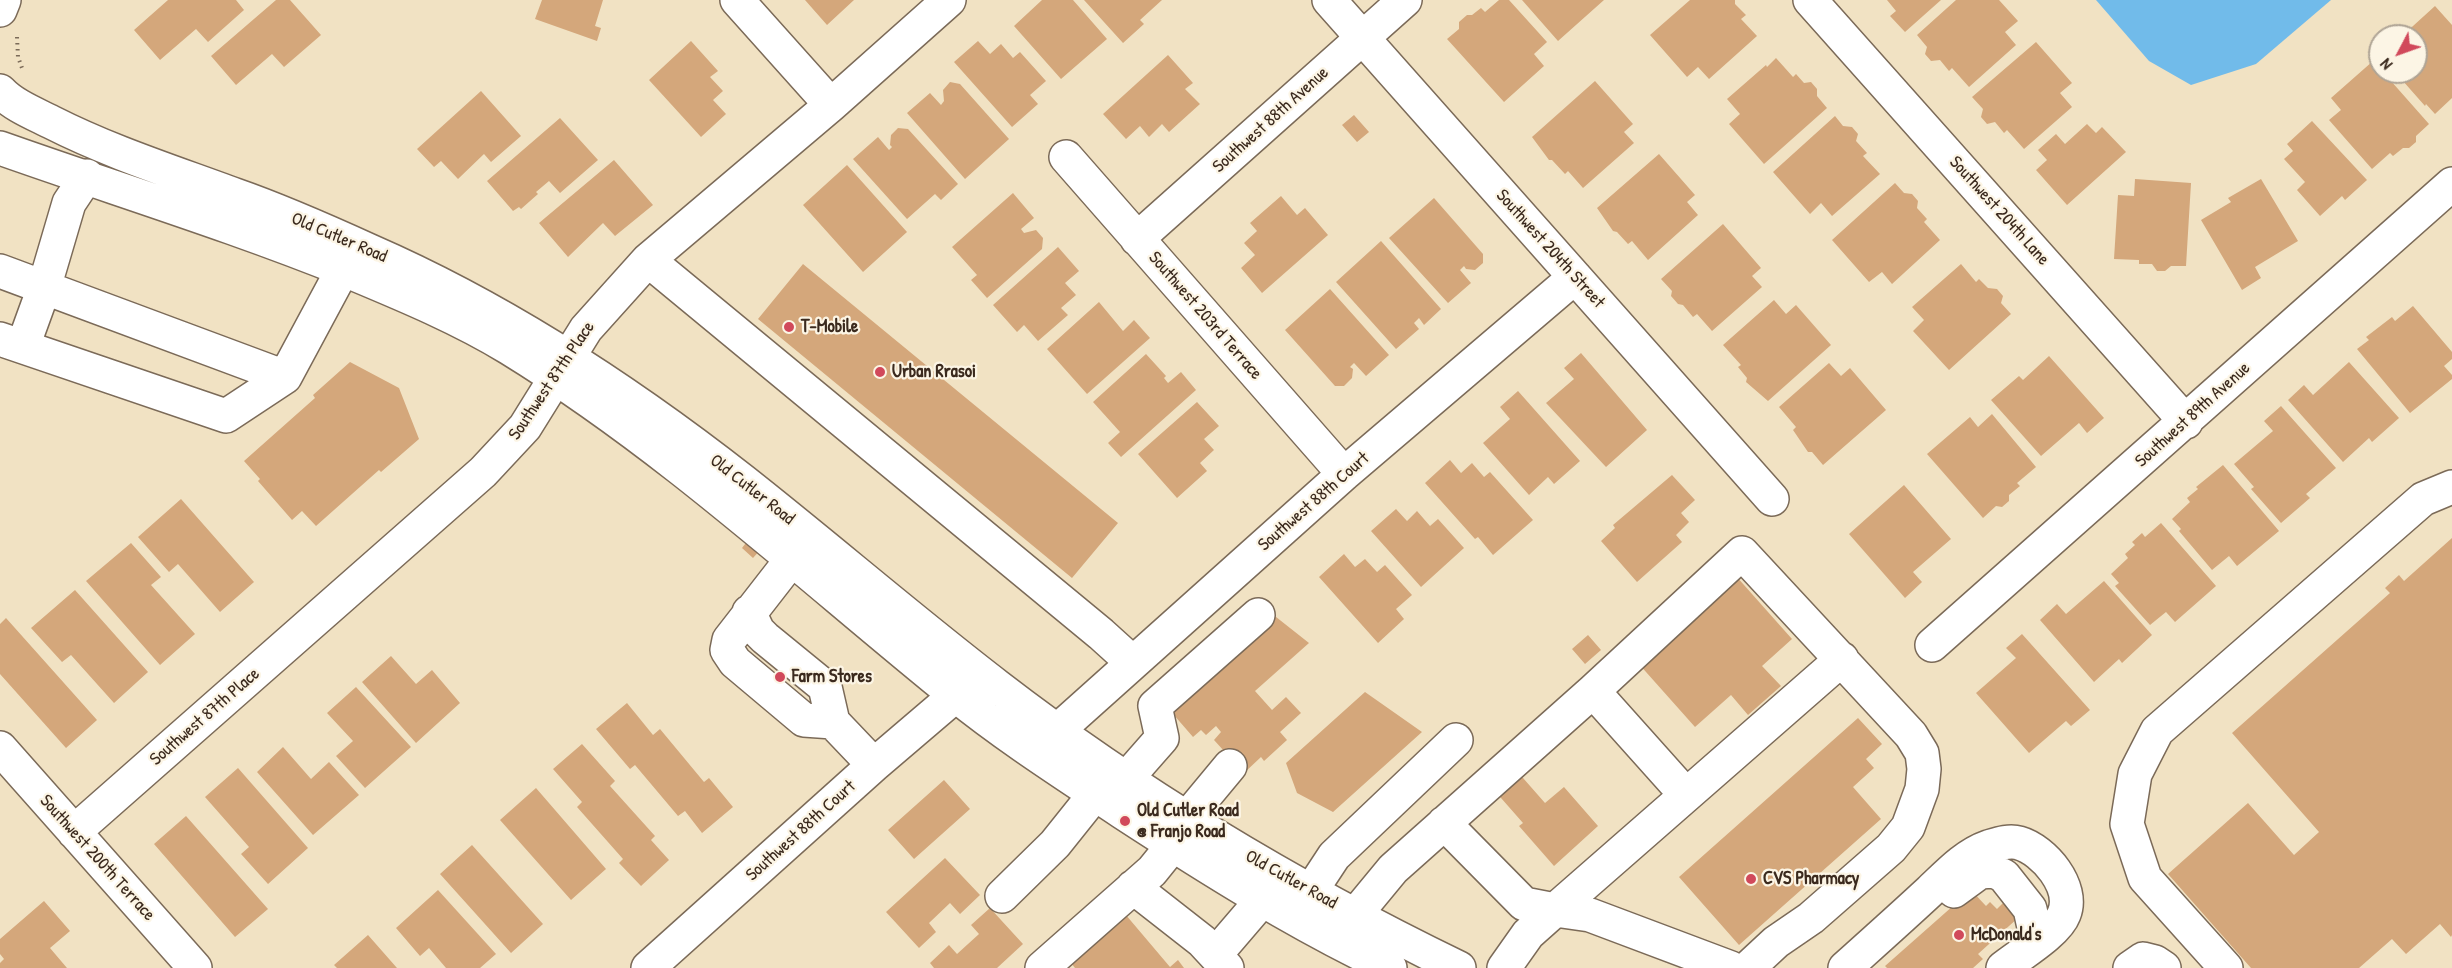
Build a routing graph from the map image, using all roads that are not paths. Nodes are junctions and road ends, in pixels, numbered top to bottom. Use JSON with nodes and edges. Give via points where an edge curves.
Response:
{"nodes":[{"id":1,"x":4,"y":0,"type":"edge"},
{"id":2,"x":737,"y":0,"type":"edge"},
{"id":3,"x":949,"y":0,"type":"edge"},
{"id":4,"x":1329,"y":0,"type":"edge"},
{"id":5,"x":1405,"y":0,"type":"edge"},
{"id":6,"x":1810,"y":0,"type":"edge"},
{"id":7,"x":0,"y":10,"type":"edge"},
{"id":8,"x":1362,"y":38,"type":"junction"},
{"id":9,"x":0,"y":91,"type":"edge"},
{"id":10,"x":831,"y":105,"type":"junction"},
{"id":11,"x":0,"y":148,"type":"edge"},
{"id":12,"x":1066,"y":158,"type":"dead end"},
{"id":13,"x":134,"y":159,"type":"junction"},
{"id":14,"x":87,"y":176,"type":"junction"},
{"id":15,"x":2452,"y":184,"type":"edge"},
{"id":16,"x":1137,"y":239,"type":"junction"},
{"id":17,"x":648,"y":260,"type":"junction"},
{"id":18,"x":343,"y":270,"type":"junction"},
{"id":19,"x":0,"y":271,"type":"edge"},
{"id":20,"x":1575,"y":277,"type":"junction"},
{"id":21,"x":44,"y":288,"type":"junction"},
{"id":22,"x":12,"y":343,"type":"edge"},
{"id":23,"x":561,"y":368,"type":"junction"},
{"id":24,"x":285,"y":377,"type":"junction"},
{"id":25,"x":2186,"y":422,"type":"junction"},
{"id":26,"x":1344,"y":474,"type":"junction"},
{"id":27,"x":2452,"y":487,"type":"edge"},
{"id":28,"x":1772,"y":499,"type":"dead end"},
{"id":29,"x":801,"y":548,"type":"junction"},
{"id":30,"x":1258,"y":615,"type":"dead end"},
{"id":31,"x":1175,"y":626,"type":"junction"},
{"id":32,"x":1932,"y":645,"type":"dead end"},
{"id":33,"x":1842,"y":659,"type":"junction"},
{"id":34,"x":1206,"y":661,"type":"junction"},
{"id":35,"x":1132,"y":663,"type":"junction"},
{"id":36,"x":1593,"y":691,"type":"junction"},
{"id":37,"x":956,"y":695,"type":"junction"},
{"id":38,"x":1057,"y":731,"type":"junction"},
{"id":39,"x":1456,"y":740,"type":"dead end"},
{"id":40,"x":0,"y":748,"type":"edge"},
{"id":41,"x":874,"y":765,"type":"junction"},
{"id":42,"x":1230,"y":766,"type":"dead end"},
{"id":43,"x":1110,"y":781,"type":"junction"},
{"id":44,"x":1686,"y":795,"type":"junction"},
{"id":45,"x":1444,"y":823,"type":"junction"},
{"id":46,"x":74,"y":832,"type":"junction"},
{"id":47,"x":1180,"y":832,"type":"junction"},
{"id":48,"x":1133,"y":887,"type":"junction"},
{"id":49,"x":1311,"y":891,"type":"junction"},
{"id":50,"x":1002,"y":896,"type":"dead end"},
{"id":51,"x":1263,"y":899,"type":"junction"},
{"id":52,"x":1555,"y":910,"type":"junction"},
{"id":53,"x":1355,"y":915,"type":"junction"},
{"id":54,"x":2037,"y":941,"type":"junction"},
{"id":55,"x":1221,"y":962,"type":"edge"},
{"id":56,"x":1368,"y":964,"type":"edge"},
{"id":57,"x":1847,"y":966,"type":"edge"},
{"id":58,"x":195,"y":968,"type":"edge"},
{"id":59,"x":648,"y":968,"type":"edge"},
{"id":60,"x":1042,"y":968,"type":"edge"},
{"id":61,"x":1460,"y":968,"type":"edge"},
{"id":62,"x":1504,"y":968,"type":"edge"},
{"id":63,"x":1731,"y":968,"type":"edge"},
{"id":64,"x":1748,"y":968,"type":"edge"},
{"id":65,"x":2003,"y":968,"type":"edge"},
{"id":66,"x":2130,"y":968,"type":"edge"},
{"id":67,"x":2164,"y":968,"type":"edge"},
{"id":68,"x":2226,"y":968,"type":"edge"}],
"edges":[{"from":1,"to":7,"type":"street"},
{"from":2,"to":10,"type":"street"},
{"from":3,"to":10,"type":"street","name":"Southwest 87th Place"},
{"from":4,"to":8,"type":"street","name":"Southwest 204th Street"},
{"from":5,"to":8,"type":"street","name":"Southwest 88th Avenue"},
{"from":6,"to":25,"type":"street","name":"Southwest 204th Lane"},
{"from":8,"to":16,"type":"street","name":"Southwest 88th Avenue"},
{"from":8,"to":20,"type":"street","name":"Southwest 204th Street"},
{"from":9,"to":13,"type":"street","name":"Old Cutler Road","via":[[48,121]]},
{"from":10,"to":17,"type":"street","name":"Southwest 87th Place"},
{"from":11,"to":14,"type":"street","name":"Old Cutler Road"},
{"from":12,"to":16,"type":"street","name":"Southwest 203rd Terrace"},
{"from":13,"to":14,"type":"street"},
{"from":13,"to":23,"type":"street","name":"Old Cutler Road","via":[[257,203],[417,272],[484,307]]},
{"from":14,"to":18,"type":"street","name":"Old Cutler Road"},
{"from":14,"to":21,"type":"street","via":[[69,203]]},
{"from":15,"to":25,"type":"street","name":"Southwest 89th Avenue"},
{"from":16,"to":26,"type":"street","name":"Southwest 203rd Terrace"},
{"from":17,"to":23,"type":"street","name":"Southwest 87th Place","via":[[586,329]]},
{"from":17,"to":35,"type":"street"},
{"from":18,"to":23,"type":"street","name":"Old Cutler Road","via":[[456,319],[513,351]]},
{"from":18,"to":24,"type":"street"},
{"from":19,"to":21,"type":"street"},
{"from":20,"to":26,"type":"street","name":"Southwest 88th Court"},
{"from":20,"to":28,"type":"street","name":"Southwest 204th Street"},
{"from":21,"to":22,"type":"street"},
{"from":21,"to":24,"type":"street"},
{"from":22,"to":24,"type":"street","via":[[226,416]]},
{"from":23,"to":29,"type":"street","name":"Old Cutler Road","via":[[605,411],[662,454]]},
{"from":23,"to":46,"type":"street","name":"Southwest 87th Place","via":[[525,427],[483,472]]},
{"from":25,"to":32,"type":"street","name":"Southwest 89th Avenue"},
{"from":26,"to":31,"type":"street","name":"Southwest 88th Court"},
{"from":27,"to":68,"type":"street","via":[[2423,499],[2157,731],[2135,774],[2127,824],[2145,878]]},
{"from":29,"to":37,"type":"street","name":"Old Cutler Road"},
{"from":29,"to":38,"type":"street","name":"Old Cutler Road"},
{"from":29,"to":41,"type":"street","via":[[749,612],[729,640],[727,650],[730,657],[804,720],[833,722]]},
{"from":30,"to":34,"type":"street"},
{"from":31,"to":34,"type":"street"},
{"from":31,"to":35,"type":"street","name":"Southwest 88th Court"},
{"from":33,"to":36,"type":"street","via":[[1742,553]]},
{"from":33,"to":44,"type":"street"},
{"from":33,"to":64,"type":"street","via":[[1911,735],[1922,753],[1922,789],[1908,827],[1891,848]]},
{"from":34,"to":43,"type":"street","via":[[1155,706],[1162,738]]},
{"from":35,"to":38,"type":"street","name":"Southwest 88th Court"},
{"from":36,"to":44,"type":"street"},
{"from":36,"to":45,"type":"street"},
{"from":37,"to":41,"type":"street","name":"Southwest 88th Court"},
{"from":37,"to":43,"type":"street","name":"Old Cutler Road"},
{"from":38,"to":43,"type":"street","name":"Old Cutler Road"},
{"from":39,"to":49,"type":"street","via":[[1334,856]]},
{"from":40,"to":46,"type":"street","name":"Southwest 200th Terrace"},
{"from":41,"to":59,"type":"street","name":"Southwest 88th Court"},
{"from":42,"to":47,"type":"street"},
{"from":43,"to":47,"type":"street","name":"Old Cutler Road"},
{"from":43,"to":50,"type":"street","via":[[1055,844]]},
{"from":44,"to":52,"type":"street"},
{"from":45,"to":52,"type":"street","via":[[1524,904]]},
{"from":45,"to":53,"type":"street","via":[[1393,869]]},
{"from":46,"to":58,"type":"street","name":"Southwest 200th Terrace"},
{"from":47,"to":48,"type":"street","via":[[1152,871]]},
{"from":47,"to":49,"type":"street","name":"Old Cutler Road","via":[[1247,856]]},
{"from":47,"to":51,"type":"street","name":"Old Cutler Road"},
{"from":48,"to":55,"type":"street","via":[[1202,941]]},
{"from":48,"to":60,"type":"street"},
{"from":49,"to":53,"type":"street","name":"Old Cutler Road"},
{"from":51,"to":55,"type":"street"},
{"from":51,"to":56,"type":"street","name":"Old Cutler Road"},
{"from":52,"to":62,"type":"street","via":[[1528,934]]},
{"from":52,"to":63,"type":"street","via":[[1590,915]]},
{"from":53,"to":61,"type":"street","name":"Old Cutler Road"},
{"from":54,"to":57,"type":"street","via":[[2030,909],[2013,886],[1994,871],[1980,872],[1968,878],[1880,957]]},
{"from":54,"to":57,"type":"street","via":[[2065,913],[2064,890],[2041,856],[2018,843],[2002,843],[1984,848],[1961,863]]},
{"from":54,"to":65,"type":"street"},
{"from":66,"to":67,"type":"street","via":[[2143,959]]}]}
